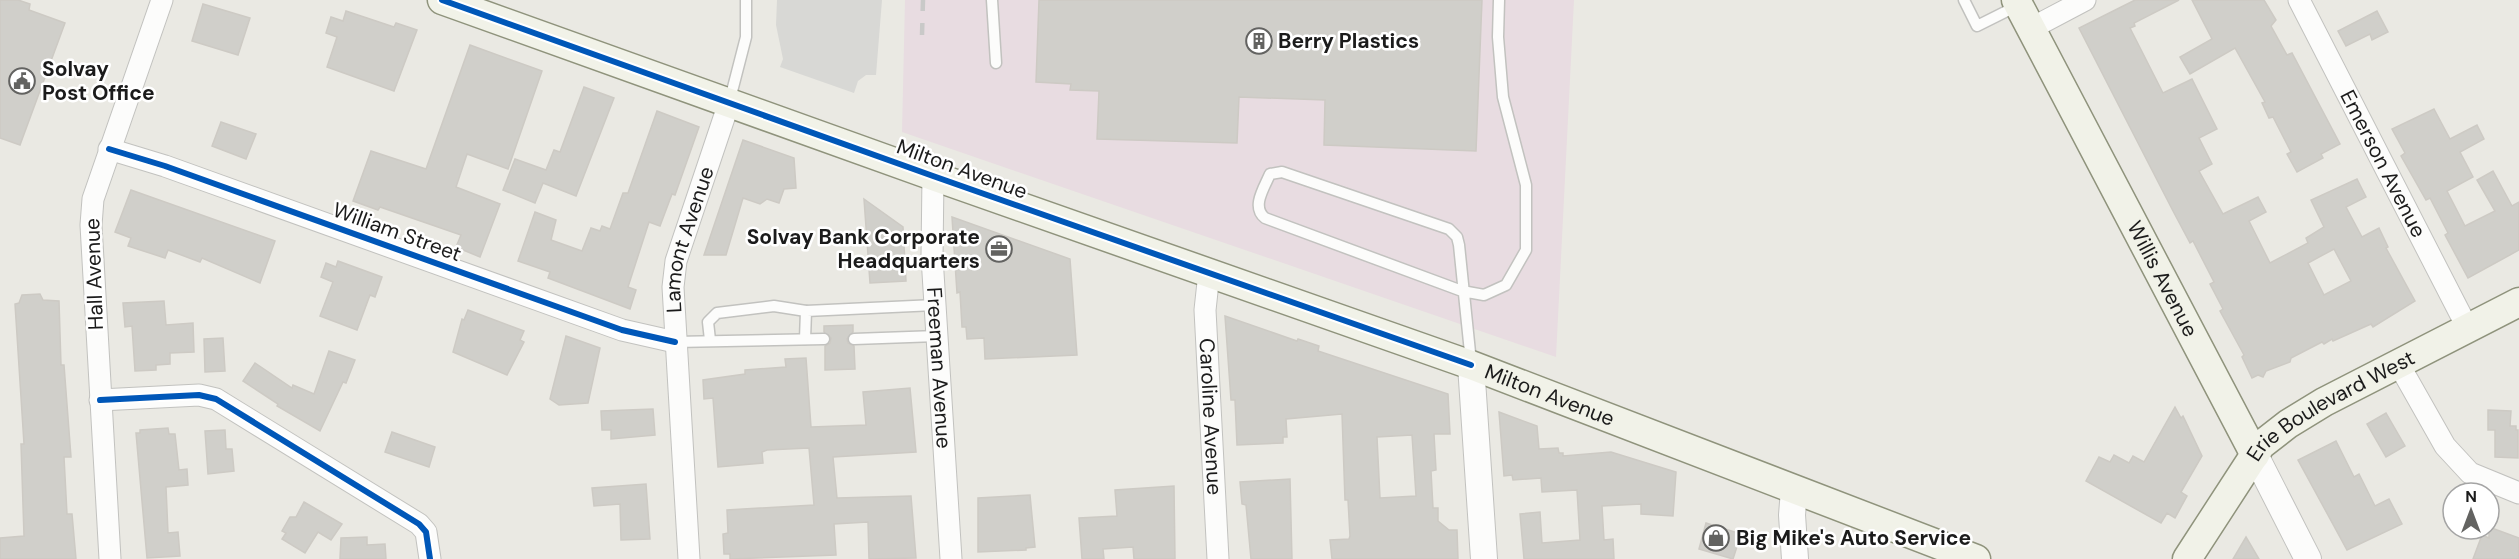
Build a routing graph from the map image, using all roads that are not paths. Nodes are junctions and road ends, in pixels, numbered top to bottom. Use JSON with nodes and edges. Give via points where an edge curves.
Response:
{"nodes":[{"id":1,"x":162,"y":0,"type":"edge"},
{"id":2,"x":442,"y":0,"type":"edge"},
{"id":3,"x":746,"y":0,"type":"edge"},
{"id":4,"x":992,"y":0,"type":"edge"},
{"id":5,"x":1499,"y":0,"type":"edge"},
{"id":6,"x":1964,"y":0,"type":"edge"},
{"id":7,"x":2085,"y":0,"type":"edge"},
{"id":8,"x":2299,"y":0,"type":"edge"},
{"id":9,"x":2022,"y":11,"type":"edge"},
{"id":10,"x":996,"y":63,"type":"dead end"},
{"id":11,"x":729,"y":103,"type":"junction"},
{"id":12,"x":109,"y":148,"type":"junction"},
{"id":13,"x":933,"y":176,"type":"junction"},
{"id":14,"x":1209,"y":273,"type":"junction"},
{"id":15,"x":1462,"y":291,"type":"junction"},
{"id":16,"x":2519,"y":302,"type":"edge"},
{"id":17,"x":935,"y":305,"type":"junction"},
{"id":18,"x":806,"y":311,"type":"junction"},
{"id":19,"x":2467,"y":327,"type":"junction"},
{"id":20,"x":937,"y":336,"type":"junction"},
{"id":21,"x":805,"y":339,"type":"junction"},
{"id":22,"x":824,"y":339,"type":"dead end"},
{"id":23,"x":854,"y":339,"type":"dead end"},
{"id":24,"x":710,"y":340,"type":"junction"},
{"id":25,"x":675,"y":342,"type":"junction"},
{"id":26,"x":2398,"y":363,"type":"junction"},
{"id":27,"x":1472,"y":365,"type":"junction"},
{"id":28,"x":100,"y":400,"type":"junction"},
{"id":29,"x":2255,"y":455,"type":"junction"},
{"id":30,"x":1794,"y":490,"type":"junction"},
{"id":31,"x":2519,"y":493,"type":"edge"},
{"id":32,"x":110,"y":559,"type":"edge"},
{"id":33,"x":430,"y":559,"type":"edge"},
{"id":34,"x":689,"y":559,"type":"edge"},
{"id":35,"x":951,"y":559,"type":"edge"},
{"id":36,"x":1218,"y":559,"type":"edge"},
{"id":37,"x":1484,"y":559,"type":"edge"},
{"id":38,"x":1795,"y":559,"type":"edge"},
{"id":39,"x":1976,"y":559,"type":"edge"},
{"id":40,"x":2187,"y":559,"type":"edge"},
{"id":41,"x":2308,"y":559,"type":"edge"}],
"edges":[{"from":1,"to":12,"type":"street","name":"Hall Avenue"},
{"from":2,"to":11,"type":"main road","name":"Milton Avenue"},
{"from":3,"to":11,"type":"lane","via":[[746,37]]},
{"from":4,"to":10,"type":"lane"},
{"from":5,"to":15,"type":"lane","via":[[1503,97],[1526,185],[1526,250],[1506,285],[1484,295]]},
{"from":6,"to":9,"type":"lane","via":[[1977,26]]},
{"from":7,"to":9,"type":"street"},
{"from":8,"to":19,"type":"street","name":"Emerson Avenue"},
{"from":9,"to":29,"type":"main road","name":"Willis Avenue"},
{"from":11,"to":13,"type":"main road","name":"Milton Avenue"},
{"from":11,"to":25,"type":"street","name":"Lamont Avenue","via":[[676,261]]},
{"from":12,"to":25,"type":"street","name":"William Street","via":[[622,330]]},
{"from":12,"to":28,"type":"street","name":"Hall Avenue","via":[[93,199],[91,225]]},
{"from":13,"to":14,"type":"main road","name":"Milton Avenue"},
{"from":13,"to":17,"type":"street","name":"Freeman Avenue"},
{"from":14,"to":27,"type":"main road","name":"Milton Avenue"},
{"from":14,"to":36,"type":"street","name":"Caroline Avenue","via":[[1206,310]]},
{"from":15,"to":15,"type":"lane","via":[[1459,245],[1449,230],[1282,172],[1270,174],[1257,206],[1265,218]]},
{"from":15,"to":27,"type":"lane"},
{"from":16,"to":19,"type":"main road","name":"Erie Boulevard West"},
{"from":17,"to":18,"type":"lane"},
{"from":17,"to":20,"type":"street","name":"Freeman Avenue"},
{"from":18,"to":21,"type":"lane"},
{"from":18,"to":24,"type":"lane","via":[[774,306],[717,313],[708,322]]},
{"from":19,"to":26,"type":"main road","name":"Erie Boulevard West"},
{"from":20,"to":23,"type":"lane"},
{"from":20,"to":35,"type":"street","name":"Freeman Avenue"},
{"from":21,"to":22,"type":"lane"},
{"from":21,"to":24,"type":"lane"},
{"from":24,"to":25,"type":"lane"},
{"from":25,"to":34,"type":"street","name":"Lamont Avenue"},
{"from":26,"to":29,"type":"main road","name":"Erie Boulevard West","via":[[2288,424]]},
{"from":26,"to":31,"type":"street","via":[[2445,446],[2470,473]]},
{"from":27,"to":30,"type":"main road","name":"Milton Avenue"},
{"from":27,"to":37,"type":"street"},
{"from":28,"to":32,"type":"street","name":"Hall Avenue"},
{"from":28,"to":33,"type":"street","via":[[199,395],[216,399],[419,524],[426,532]]},
{"from":29,"to":40,"type":"main road","name":"Erie Boulevard West"},
{"from":29,"to":41,"type":"street","name":"Willis Avenue"},
{"from":30,"to":38,"type":"street"},
{"from":30,"to":39,"type":"main road","name":"Milton Avenue"}]}
